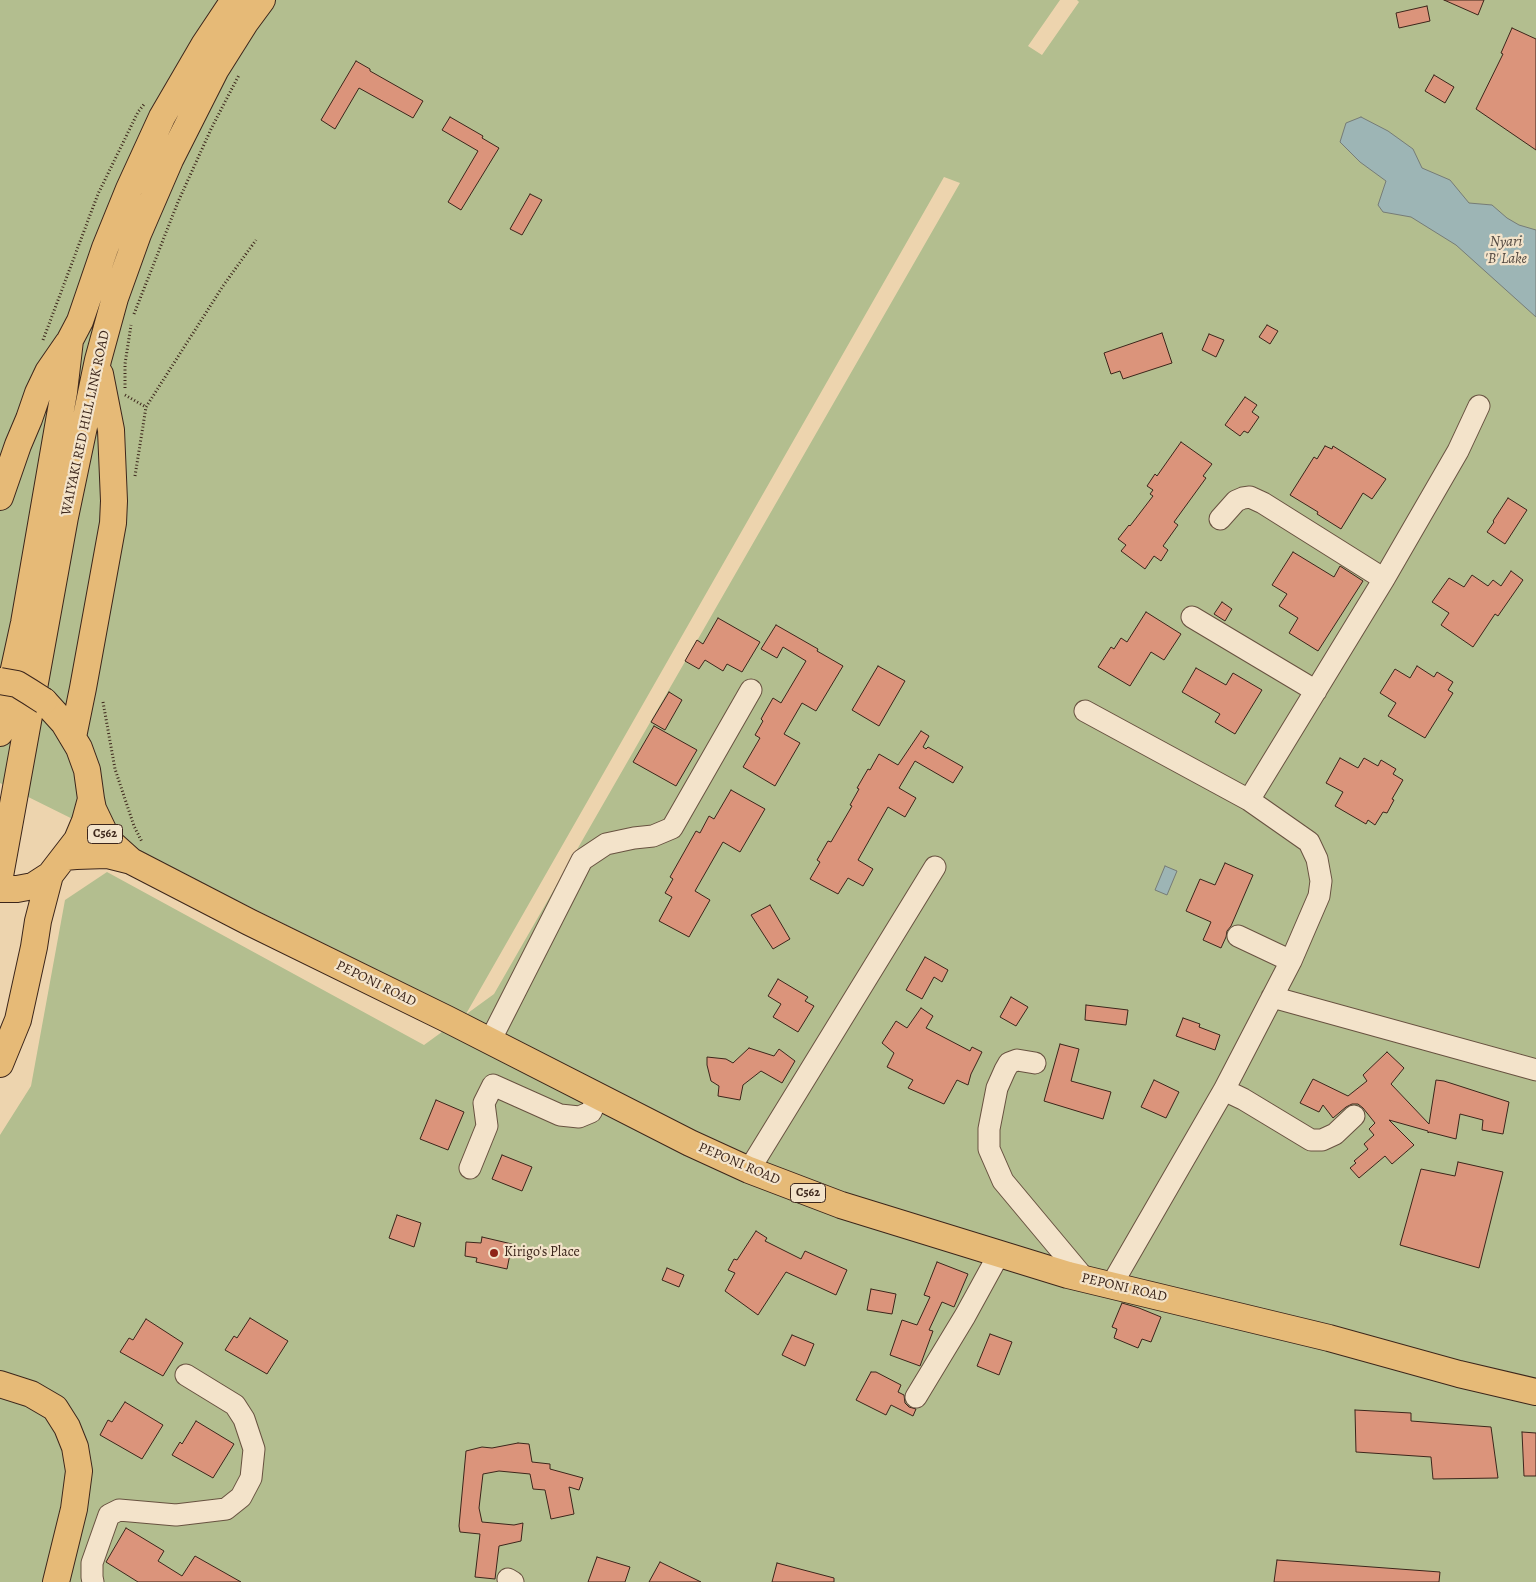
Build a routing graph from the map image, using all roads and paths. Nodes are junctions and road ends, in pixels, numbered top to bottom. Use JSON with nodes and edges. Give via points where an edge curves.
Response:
{"nodes":[{"id":1,"x":234,"y":0,"type":"edge"},
{"id":2,"x":262,"y":0,"type":"edge"},
{"id":3,"x":243,"y":67,"type":"dead end"},
{"id":4,"x":256,"y":240,"type":"dead end"},
{"id":5,"x":70,"y":340,"type":"junction"},
{"id":6,"x":98,"y":360,"type":"junction"},
{"id":7,"x":1479,"y":406,"type":"dead end"},
{"id":8,"x":146,"y":407,"type":"junction"},
{"id":9,"x":134,"y":482,"type":"dead end"},
{"id":10,"x":0,"y":497,"type":"edge"},
{"id":11,"x":1220,"y":519,"type":"dead end"},
{"id":12,"x":1384,"y":579,"type":"junction"},
{"id":13,"x":1192,"y":617,"type":"dead end"},
{"id":14,"x":0,"y":681,"type":"edge"},
{"id":15,"x":750,"y":690,"type":"dead end"},
{"id":16,"x":1316,"y":691,"type":"junction"},
{"id":17,"x":102,"y":699,"type":"dead end"},
{"id":18,"x":1085,"y":711,"type":"dead end"},
{"id":19,"x":0,"y":733,"type":"edge"},
{"id":20,"x":73,"y":737,"type":"junction"},
{"id":21,"x":91,"y":799,"type":"junction"},
{"id":22,"x":1249,"y":800,"type":"junction"},
{"id":23,"x":138,"y":854,"type":"junction"},
{"id":24,"x":57,"y":866,"type":"junction"},
{"id":25,"x":936,"y":867,"type":"dead end"},
{"id":26,"x":1,"y":885,"type":"edge"},
{"id":27,"x":1238,"y":936,"type":"dead end"},
{"id":28,"x":1290,"y":961,"type":"junction"},
{"id":29,"x":1272,"y":997,"type":"junction"},
{"id":30,"x":490,"y":1041,"type":"junction"},
{"id":31,"x":1035,"y":1063,"type":"dead end"},
{"id":32,"x":0,"y":1064,"type":"edge"},
{"id":33,"x":1536,"y":1070,"type":"edge"},
{"id":34,"x":1224,"y":1090,"type":"junction"},
{"id":35,"x":598,"y":1096,"type":"junction"},
{"id":36,"x":1354,"y":1116,"type":"dead end"},
{"id":37,"x":470,"y":1168,"type":"dead end"},
{"id":38,"x":750,"y":1170,"type":"junction"},
{"id":39,"x":999,"y":1254,"type":"junction"},
{"id":40,"x":1084,"y":1278,"type":"junction"},
{"id":41,"x":1112,"y":1284,"type":"junction"},
{"id":42,"x":186,"y":1375,"type":"dead end"},
{"id":43,"x":0,"y":1384,"type":"edge"},
{"id":44,"x":1536,"y":1392,"type":"edge"},
{"id":45,"x":916,"y":1397,"type":"dead end"},
{"id":46,"x":56,"y":1582,"type":"edge"},
{"id":47,"x":93,"y":1582,"type":"edge"}],
"edges":[{"from":1,"to":5,"type":"main road","name":"WAIYAKI RED HILL LINK ROAD","via":[[162,117],[129,188]]},
{"from":2,"to":6,"type":"main road","name":"WAIYAKI RED HILL LINK ROAD","via":[[216,69],[170,160],[124,272]]},
{"from":3,"to":8,"type":"path","via":[[178,202],[131,320],[125,394]]},
{"from":4,"to":8,"type":"path"},
{"from":5,"to":10,"type":"main road","via":[[38,393]]},
{"from":5,"to":19,"type":"main road","name":"WAIYAKI RED HILL LINK ROAD","via":[[64,392],[25,613]]},
{"from":6,"to":20,"type":"main road","via":[[111,430],[113,523]]},
{"from":6,"to":26,"type":"main road","name":"WAIYAKI RED HILL LINK ROAD","via":[[66,517]]},
{"from":7,"to":12,"type":"street","via":[[1458,451]]},
{"from":8,"to":9,"type":"path"},
{"from":11,"to":12,"type":"street","via":[[1236,502],[1250,497],[1263,502]]},
{"from":12,"to":16,"type":"street"},
{"from":13,"to":16,"type":"street"},
{"from":14,"to":20,"type":"main road","name":"PEPONI ROAD","bridge":true,"via":[[17,684],[44,701]]},
{"from":15,"to":30,"type":"street","via":[[672,828],[654,836],[606,844],[582,860]]},
{"from":16,"to":22,"type":"street"},
{"from":17,"to":23,"type":"path","via":[[115,769],[134,826]]},
{"from":18,"to":22,"type":"street"},
{"from":20,"to":21,"type":"main road","name":"PEPONI ROAD","via":[[85,765]]},
{"from":21,"to":23,"type":"main road","name":"PEPONI ROAD","number":"C562","via":[[104,834],[111,843]]},
{"from":21,"to":24,"type":"main road","via":[[77,840]]},
{"from":22,"to":28,"type":"street","via":[[1309,842],[1317,859],[1321,881],[1319,896]]},
{"from":23,"to":24,"type":"main road","name":"PEPONI ROAD","number":"C562","via":[[81,855]]},
{"from":23,"to":30,"type":"main road","name":"PEPONI ROAD","number":"C562","via":[[249,922]]},
{"from":24,"to":26,"type":"main road","via":[[33,886]]},
{"from":24,"to":32,"type":"main road","via":[[38,921],[18,1020]]},
{"from":25,"to":38,"type":"street"},
{"from":27,"to":28,"type":"street"},
{"from":28,"to":29,"type":"street"},
{"from":29,"to":33,"type":"street"},
{"from":29,"to":34,"type":"street"},
{"from":30,"to":35,"type":"main road","name":"PEPONI ROAD","number":"C562"},
{"from":31,"to":40,"type":"street","via":[[1017,1060],[1009,1063],[1005,1070],[989,1129],[989,1149],[1003,1181]]},
{"from":34,"to":36,"type":"street","via":[[1311,1140],[1322,1140],[1335,1134]]},
{"from":34,"to":41,"type":"street"},
{"from":35,"to":37,"type":"street","via":[[591,1112],[579,1117],[560,1114],[488,1084],[484,1103],[487,1126]]},
{"from":35,"to":38,"type":"main road","name":"PEPONI ROAD","number":"C562"},
{"from":38,"to":39,"type":"main road","name":"PEPONI ROAD","number":"C562","via":[[840,1206]]},
{"from":39,"to":40,"type":"main road","name":"PEPONI ROAD","number":"C562"},
{"from":39,"to":45,"type":"street"},
{"from":40,"to":41,"type":"main road","name":"PEPONI ROAD","number":"C562"},
{"from":41,"to":44,"type":"main road","name":"PEPONI ROAD","number":"C562"},
{"from":42,"to":47,"type":"street","via":[[235,1405],[244,1419],[254,1450],[252,1478],[241,1497],[226,1509],[176,1515],[119,1510],[109,1515],[92,1564]]},
{"from":43,"to":46,"type":"main road","via":[[32,1394],[55,1408],[75,1447],[78,1481]]}]}
